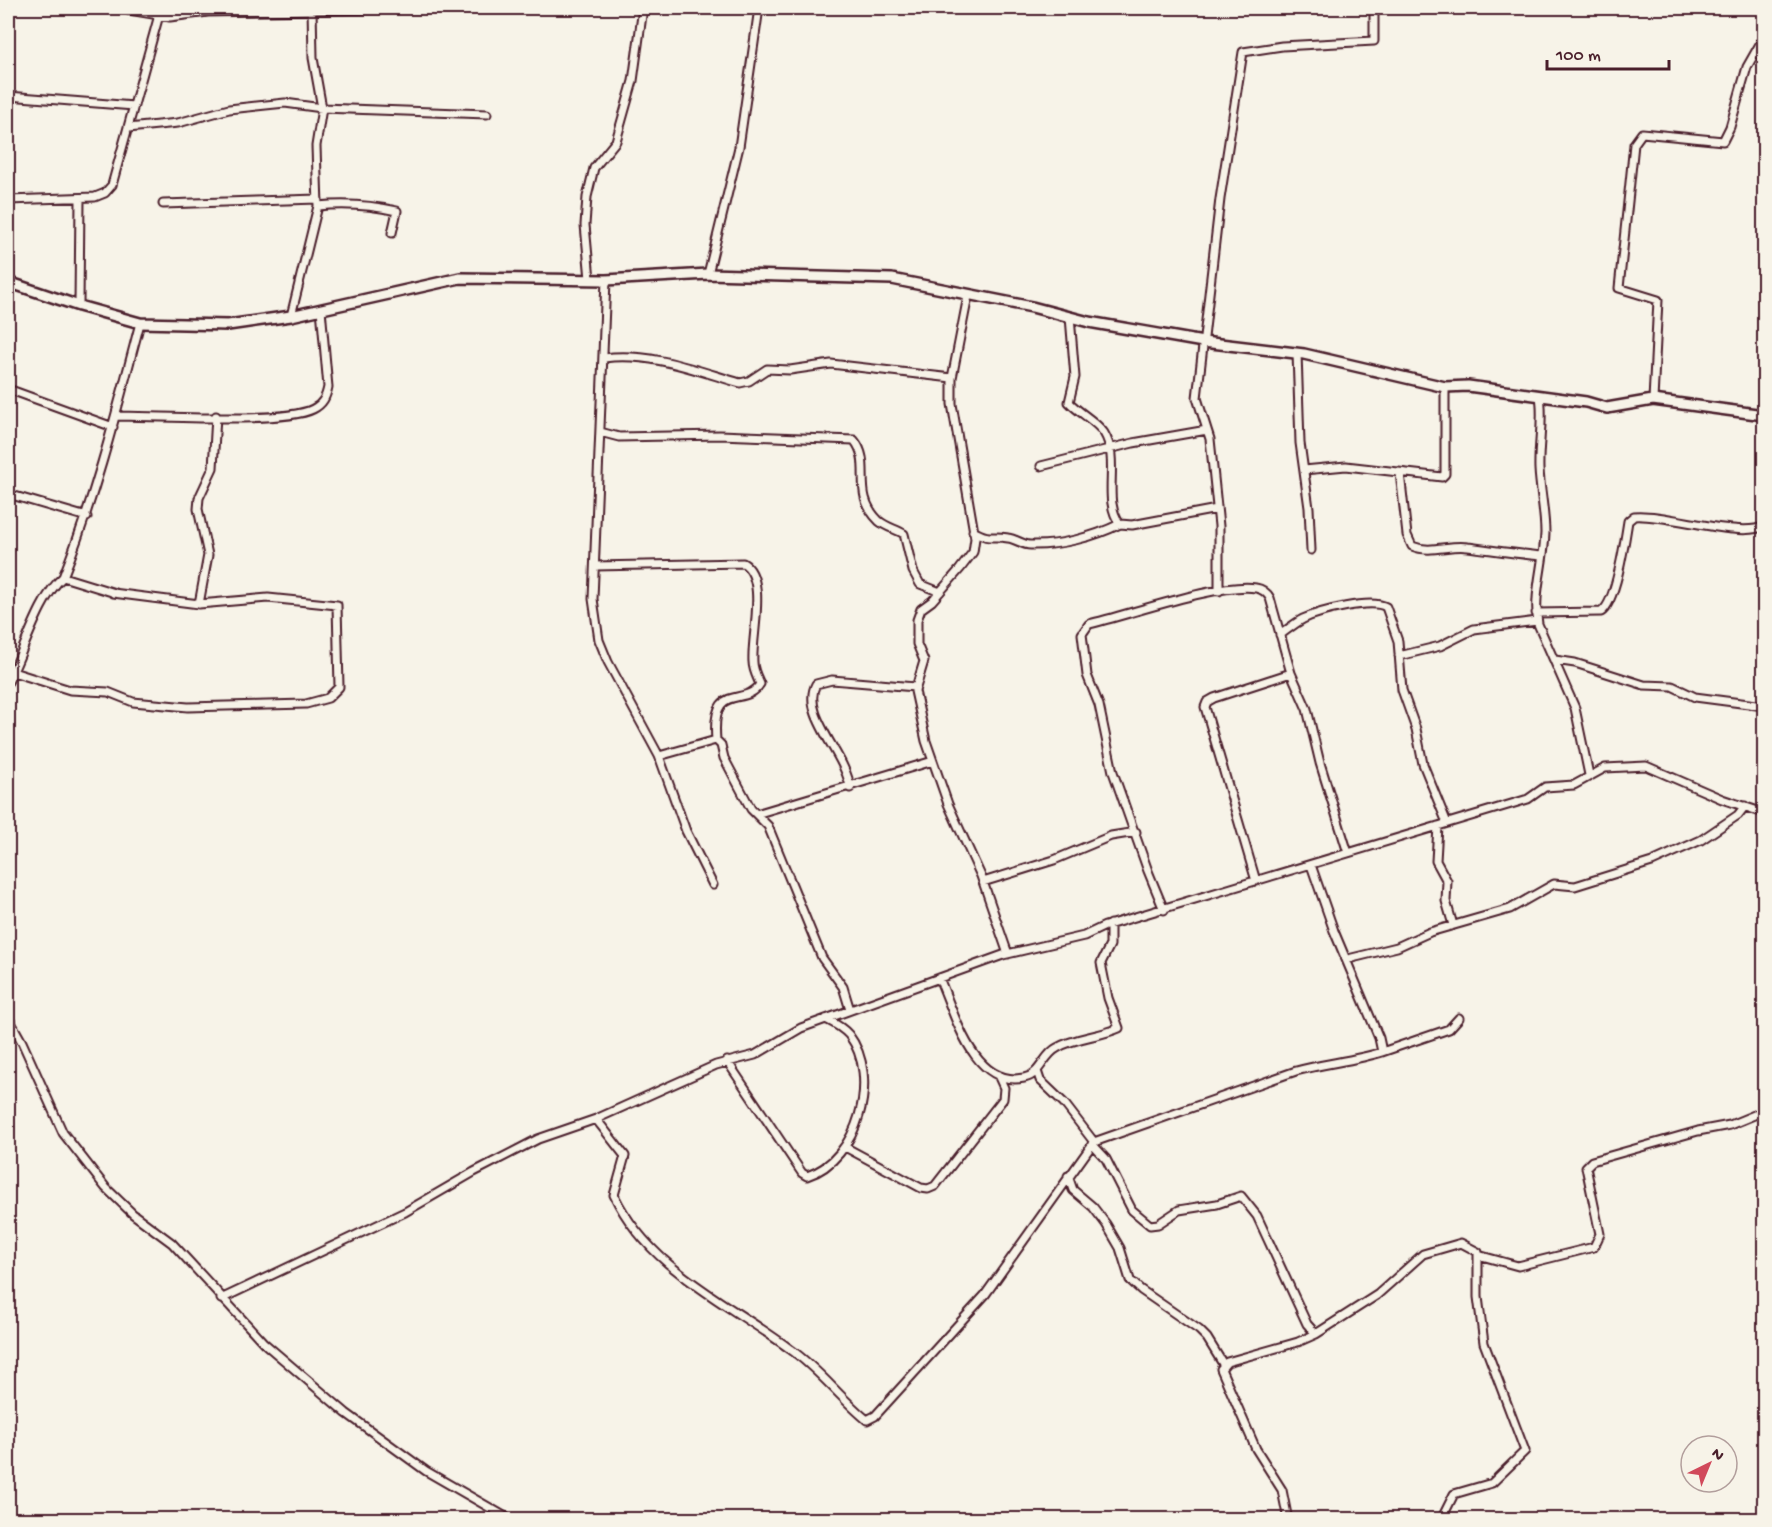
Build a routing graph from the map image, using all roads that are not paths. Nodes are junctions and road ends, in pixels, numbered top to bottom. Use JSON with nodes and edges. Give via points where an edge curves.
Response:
{"nodes":[{"id":1,"x":117,"y":8,"type":"edge"},
{"id":2,"x":312,"y":8,"type":"edge"},
{"id":3,"x":441,"y":8,"type":"edge"},
{"id":4,"x":643,"y":8,"type":"edge"},
{"id":5,"x":759,"y":8,"type":"edge"},
{"id":6,"x":1374,"y":8,"type":"edge"},
{"id":7,"x":209,"y":10,"type":"edge"},
{"id":8,"x":160,"y":11,"type":"edge"},
{"id":9,"x":1764,"y":37,"type":"edge"},
{"id":10,"x":8,"y":96,"type":"edge"},
{"id":11,"x":134,"y":106,"type":"junction"},
{"id":12,"x":322,"y":108,"type":"junction"},
{"id":13,"x":487,"y":114,"type":"dead end"},
{"id":14,"x":128,"y":128,"type":"junction"},
{"id":15,"x":80,"y":199,"type":"junction"},
{"id":16,"x":8,"y":200,"type":"edge"},
{"id":17,"x":318,"y":203,"type":"junction"},
{"id":18,"x":163,"y":204,"type":"dead end"},
{"id":19,"x":392,"y":233,"type":"dead end"},
{"id":20,"x":708,"y":274,"type":"junction"},
{"id":21,"x":590,"y":279,"type":"junction"},
{"id":22,"x":606,"y":280,"type":"junction"},
{"id":23,"x":8,"y":282,"type":"edge"},
{"id":24,"x":968,"y":296,"type":"junction"},
{"id":25,"x":79,"y":306,"type":"junction"},
{"id":26,"x":321,"y":309,"type":"junction"},
{"id":27,"x":291,"y":316,"type":"junction"},
{"id":28,"x":1070,"y":317,"type":"junction"},
{"id":29,"x":140,"y":323,"type":"junction"},
{"id":30,"x":1203,"y":342,"type":"junction"},
{"id":31,"x":1297,"y":353,"type":"junction"},
{"id":32,"x":604,"y":358,"type":"junction"},
{"id":33,"x":952,"y":378,"type":"junction"},
{"id":34,"x":1445,"y":387,"type":"junction"},
{"id":35,"x":8,"y":388,"type":"edge"},
{"id":36,"x":1540,"y":396,"type":"junction"},
{"id":37,"x":1653,"y":400,"type":"junction"},
{"id":38,"x":1764,"y":415,"type":"edge"},
{"id":39,"x":116,"y":416,"type":"junction"},
{"id":40,"x":216,"y":416,"type":"junction"},
{"id":41,"x":113,"y":427,"type":"junction"},
{"id":42,"x":1207,"y":430,"type":"junction"},
{"id":43,"x":600,"y":432,"type":"junction"},
{"id":44,"x":1111,"y":451,"type":"junction"},
{"id":45,"x":1041,"y":466,"type":"dead end"},
{"id":46,"x":1304,"y":470,"type":"junction"},
{"id":47,"x":1400,"y":473,"type":"junction"},
{"id":48,"x":8,"y":494,"type":"edge"},
{"id":49,"x":1217,"y":509,"type":"junction"},
{"id":50,"x":87,"y":517,"type":"junction"},
{"id":51,"x":1120,"y":524,"type":"junction"},
{"id":52,"x":1764,"y":526,"type":"edge"},
{"id":53,"x":973,"y":531,"type":"junction"},
{"id":54,"x":1311,"y":550,"type":"dead end"},
{"id":55,"x":1542,"y":556,"type":"junction"},
{"id":56,"x":595,"y":566,"type":"junction"},
{"id":57,"x":63,"y":577,"type":"junction"},
{"id":58,"x":1219,"y":591,"type":"junction"},
{"id":59,"x":940,"y":592,"type":"junction"},
{"id":60,"x":200,"y":604,"type":"junction"},
{"id":61,"x":1536,"y":613,"type":"junction"},
{"id":62,"x":1537,"y":621,"type":"junction"},
{"id":63,"x":1280,"y":635,"type":"junction"},
{"id":64,"x":1399,"y":656,"type":"junction"},
{"id":65,"x":1555,"y":660,"type":"junction"},
{"id":66,"x":13,"y":672,"type":"junction"},
{"id":67,"x":1291,"y":673,"type":"junction"},
{"id":68,"x":8,"y":682,"type":"edge"},
{"id":69,"x":915,"y":687,"type":"junction"},
{"id":70,"x":1764,"y":706,"type":"edge"},
{"id":71,"x":716,"y":740,"type":"junction"},
{"id":72,"x":659,"y":756,"type":"junction"},
{"id":73,"x":933,"y":761,"type":"junction"},
{"id":74,"x":1588,"y":775,"type":"junction"},
{"id":75,"x":850,"y":788,"type":"junction"},
{"id":76,"x":1745,"y":806,"type":"junction"},
{"id":77,"x":1764,"y":813,"type":"edge"},
{"id":78,"x":756,"y":814,"type":"junction"},
{"id":79,"x":1447,"y":823,"type":"junction"},
{"id":80,"x":1438,"y":826,"type":"junction"},
{"id":81,"x":1136,"y":832,"type":"junction"},
{"id":82,"x":1348,"y":853,"type":"junction"},
{"id":83,"x":1311,"y":865,"type":"junction"},
{"id":84,"x":1256,"y":881,"type":"junction"},
{"id":85,"x":983,"y":882,"type":"junction"},
{"id":86,"x":713,"y":885,"type":"dead end"},
{"id":87,"x":1164,"y":910,"type":"junction"},
{"id":88,"x":1110,"y":924,"type":"junction"},
{"id":89,"x":1453,"y":925,"type":"junction"},
{"id":90,"x":1008,"y":954,"type":"junction"},
{"id":91,"x":1348,"y":959,"type":"junction"},
{"id":92,"x":939,"y":978,"type":"junction"},
{"id":93,"x":850,"y":1010,"type":"junction"},
{"id":94,"x":8,"y":1017,"type":"edge"},
{"id":95,"x":1459,"y":1018,"type":"dead end"},
{"id":96,"x":826,"y":1019,"type":"junction"},
{"id":97,"x":1382,"y":1052,"type":"junction"},
{"id":98,"x":727,"y":1061,"type":"junction"},
{"id":99,"x":1037,"y":1071,"type":"junction"},
{"id":100,"x":998,"y":1075,"type":"junction"},
{"id":101,"x":1764,"y":1111,"type":"edge"},
{"id":102,"x":596,"y":1119,"type":"junction"},
{"id":103,"x":1093,"y":1143,"type":"junction"},
{"id":104,"x":845,"y":1148,"type":"junction"},
{"id":105,"x":1068,"y":1176,"type":"junction"},
{"id":106,"x":1478,"y":1255,"type":"junction"},
{"id":107,"x":221,"y":1299,"type":"junction"},
{"id":108,"x":1316,"y":1334,"type":"junction"},
{"id":109,"x":1223,"y":1364,"type":"junction"},
{"id":110,"x":511,"y":1520,"type":"edge"},
{"id":111,"x":1288,"y":1520,"type":"edge"},
{"id":112,"x":1442,"y":1520,"type":"edge"}],
"edges":[{"from":1,"to":8,"type":"street"},
{"from":2,"to":3,"type":"street"},
{"from":2,"to":7,"type":"street","via":[[249,13]]},
{"from":2,"to":12,"type":"street","via":[[313,58]]},
{"from":4,"to":21,"type":"street","via":[[633,81],[616,141],[594,168],[587,197],[585,225]]},
{"from":5,"to":20,"type":"street","via":[[739,147]]},
{"from":6,"to":30,"type":"street","via":[[1374,41],[1243,52]]},
{"from":7,"to":8,"type":"street","via":[[170,17]]},
{"from":8,"to":11,"type":"street"},
{"from":9,"to":37,"type":"street","via":[[1747,67],[1723,141],[1642,133],[1634,144],[1619,288],[1658,300]]},
{"from":10,"to":11,"type":"street"},
{"from":11,"to":14,"type":"street"},
{"from":12,"to":13,"type":"street"},
{"from":12,"to":14,"type":"street","via":[[285,103]]},
{"from":12,"to":17,"type":"street","via":[[316,146]]},
{"from":14,"to":15,"type":"street","via":[[112,185],[105,193]]},
{"from":15,"to":16,"type":"street"},
{"from":15,"to":25,"type":"street"},
{"from":17,"to":18,"type":"street"},
{"from":17,"to":19,"type":"street","via":[[397,211]]},
{"from":17,"to":27,"type":"street"},
{"from":20,"to":22,"type":"street"},
{"from":20,"to":24,"type":"street","via":[[892,279]]},
{"from":21,"to":22,"type":"street"},
{"from":21,"to":26,"type":"street","via":[[460,278]]},
{"from":22,"to":32,"type":"street"},
{"from":23,"to":25,"type":"street"},
{"from":24,"to":28,"type":"street"},
{"from":24,"to":33,"type":"street"},
{"from":25,"to":29,"type":"street"},
{"from":26,"to":27,"type":"street"},
{"from":26,"to":40,"type":"street","via":[[328,387],[323,402],[311,410],[280,416]]},
{"from":27,"to":29,"type":"street","via":[[228,325]]},
{"from":28,"to":30,"type":"street"},
{"from":28,"to":44,"type":"street","via":[[1075,377],[1069,402],[1103,433]]},
{"from":29,"to":39,"type":"street"},
{"from":30,"to":31,"type":"street"},
{"from":30,"to":42,"type":"street","via":[[1197,398]]},
{"from":31,"to":34,"type":"street"},
{"from":31,"to":46,"type":"street"},
{"from":32,"to":33,"type":"street","via":[[626,355],[658,360],[740,382],[749,381],[767,369],[831,364]]},
{"from":32,"to":43,"type":"street"},
{"from":33,"to":53,"type":"street","via":[[952,404]]},
{"from":34,"to":36,"type":"street","via":[[1468,386]]},
{"from":34,"to":47,"type":"street","via":[[1445,474],[1432,478]]},
{"from":35,"to":41,"type":"street"},
{"from":36,"to":37,"type":"street","via":[[1614,409]]},
{"from":36,"to":55,"type":"street","via":[[1543,417],[1539,466],[1545,533]]},
{"from":37,"to":38,"type":"street"},
{"from":39,"to":40,"type":"street"},
{"from":39,"to":41,"type":"street"},
{"from":40,"to":60,"type":"street","via":[[213,468],[198,509],[208,555]]},
{"from":41,"to":50,"type":"street"},
{"from":42,"to":44,"type":"street","via":[[1133,443]]},
{"from":42,"to":49,"type":"street"},
{"from":43,"to":56,"type":"street"},
{"from":43,"to":59,"type":"street","via":[[619,437],[720,435],[854,440],[864,470],[864,498],[871,512],[882,524],[904,534],[920,584]]},
{"from":44,"to":45,"type":"street"},
{"from":44,"to":51,"type":"street","via":[[1112,505]]},
{"from":46,"to":47,"type":"street","via":[[1346,466]]},
{"from":46,"to":54,"type":"street"},
{"from":47,"to":55,"type":"street","via":[[1407,535],[1412,546],[1464,546]]},
{"from":48,"to":50,"type":"street"},
{"from":49,"to":51,"type":"street"},
{"from":49,"to":58,"type":"street"},
{"from":50,"to":57,"type":"street"},
{"from":51,"to":53,"type":"street","via":[[1067,542],[1028,546],[1008,537],[988,539]]},
{"from":52,"to":61,"type":"street","via":[[1759,530],[1634,516],[1628,521],[1605,610]]},
{"from":53,"to":59,"type":"street","via":[[973,552]]},
{"from":55,"to":61,"type":"street"},
{"from":56,"to":71,"type":"street","via":[[743,563],[750,567],[756,606],[753,660],[760,687],[727,699],[720,706],[714,723]]},
{"from":56,"to":72,"type":"street","via":[[593,599],[599,640]]},
{"from":57,"to":60,"type":"street","via":[[113,592]]},
{"from":57,"to":66,"type":"street","via":[[37,618]]},
{"from":58,"to":63,"type":"street","via":[[1255,587],[1262,590],[1270,598]]},
{"from":58,"to":81,"type":"street","via":[[1089,624],[1082,634],[1087,675],[1099,705],[1113,772]]},
{"from":59,"to":69,"type":"street","via":[[921,609],[917,620],[917,644],[924,661]]},
{"from":60,"to":66,"type":"street","via":[[268,598],[337,605],[339,687],[328,698],[306,704],[188,706],[133,702],[108,692],[70,690]]},
{"from":61,"to":62,"type":"street"},
{"from":62,"to":64,"type":"street","via":[[1474,629],[1440,646]]},
{"from":62,"to":65,"type":"street"},
{"from":63,"to":64,"type":"street","via":[[1302,619],[1377,602],[1390,613]]},
{"from":63,"to":67,"type":"street"},
{"from":64,"to":79,"type":"street","via":[[1402,690],[1423,764]]},
{"from":65,"to":70,"type":"street","via":[[1644,685],[1672,686],[1695,697]]},
{"from":65,"to":74,"type":"street","via":[[1575,708]]},
{"from":66,"to":68,"type":"street"},
{"from":67,"to":82,"type":"street","via":[[1307,709]]},
{"from":67,"to":84,"type":"street","via":[[1214,698],[1205,707]]},
{"from":69,"to":73,"type":"street","via":[[917,708]]},
{"from":69,"to":75,"type":"street","via":[[832,681],[816,684],[813,702],[818,718],[849,774]]},
{"from":71,"to":72,"type":"street"},
{"from":71,"to":78,"type":"street"},
{"from":72,"to":86,"type":"street","via":[[686,831]]},
{"from":73,"to":75,"type":"street","via":[[885,773]]},
{"from":73,"to":85,"type":"street"},
{"from":74,"to":76,"type":"street","via":[[1605,768],[1646,766]]},
{"from":74,"to":79,"type":"street","via":[[1574,785],[1550,785],[1528,799]]},
{"from":75,"to":78,"type":"street"},
{"from":76,"to":77,"type":"street"},
{"from":76,"to":89,"type":"street","via":[[1701,840],[1652,862],[1575,886],[1554,884],[1510,909]]},
{"from":78,"to":93,"type":"street","via":[[768,826],[822,958],[839,979]]},
{"from":79,"to":80,"type":"street"},
{"from":80,"to":82,"type":"street"},
{"from":80,"to":89,"type":"street","via":[[1436,861],[1446,881]]},
{"from":81,"to":85,"type":"street","via":[[1111,836],[1054,860]]},
{"from":81,"to":87,"type":"street"},
{"from":82,"to":83,"type":"street"},
{"from":83,"to":84,"type":"street"},
{"from":83,"to":91,"type":"street"},
{"from":84,"to":87,"type":"street"},
{"from":85,"to":90,"type":"street"},
{"from":87,"to":88,"type":"street"},
{"from":88,"to":90,"type":"street","via":[[1084,936]]},
{"from":88,"to":99,"type":"street","via":[[1110,945],[1101,963],[1119,1028],[1057,1047]]},
{"from":89,"to":91,"type":"street","via":[[1397,947]]},
{"from":90,"to":92,"type":"street"},
{"from":91,"to":97,"type":"street"},
{"from":92,"to":93,"type":"street"},
{"from":92,"to":100,"type":"street","via":[[976,1060]]},
{"from":93,"to":96,"type":"street"},
{"from":94,"to":107,"type":"street","via":[[63,1133],[86,1165],[133,1214],[172,1243]]},
{"from":95,"to":97,"type":"street","via":[[1449,1029]]},
{"from":96,"to":98,"type":"street","via":[[801,1028],[755,1055]]},
{"from":96,"to":104,"type":"street","via":[[848,1035],[865,1075],[859,1114]]},
{"from":97,"to":103,"type":"street","via":[[1296,1071]]},
{"from":98,"to":102,"type":"street"},
{"from":98,"to":104,"type":"street","via":[[802,1173],[807,1176],[820,1172]]},
{"from":99,"to":100,"type":"street","via":[[1025,1078]]},
{"from":99,"to":103,"type":"street","via":[[1040,1080],[1064,1103]]},
{"from":100,"to":104,"type":"street","via":[[1004,1088],[1003,1099],[944,1176],[928,1189]]},
{"from":101,"to":106,"type":"street","via":[[1730,1125],[1592,1161],[1586,1167],[1600,1234],[1594,1247],[1518,1266]]},
{"from":102,"to":105,"type":"street","via":[[625,1156],[614,1195],[642,1241],[671,1267],[792,1350],[867,1420],[875,1416],[985,1295]]},
{"from":102,"to":107,"type":"street","via":[[538,1139],[405,1212]]},
{"from":103,"to":105,"type":"street"},
{"from":103,"to":108,"type":"street","via":[[1106,1159],[1132,1210],[1150,1225],[1179,1210],[1241,1196],[1257,1216],[1307,1324]]},
{"from":105,"to":109,"type":"street","via":[[1070,1186],[1106,1224],[1120,1248],[1130,1280],[1199,1330]]},
{"from":106,"to":108,"type":"street","via":[[1461,1243],[1423,1254],[1377,1295]]},
{"from":106,"to":112,"type":"street","via":[[1484,1343],[1526,1451],[1492,1483],[1454,1494]]},
{"from":107,"to":110,"type":"street","via":[[264,1343],[346,1413],[426,1471]]},
{"from":108,"to":109,"type":"street"},
{"from":109,"to":111,"type":"street","via":[[1223,1375],[1256,1449],[1282,1490]]}]}
